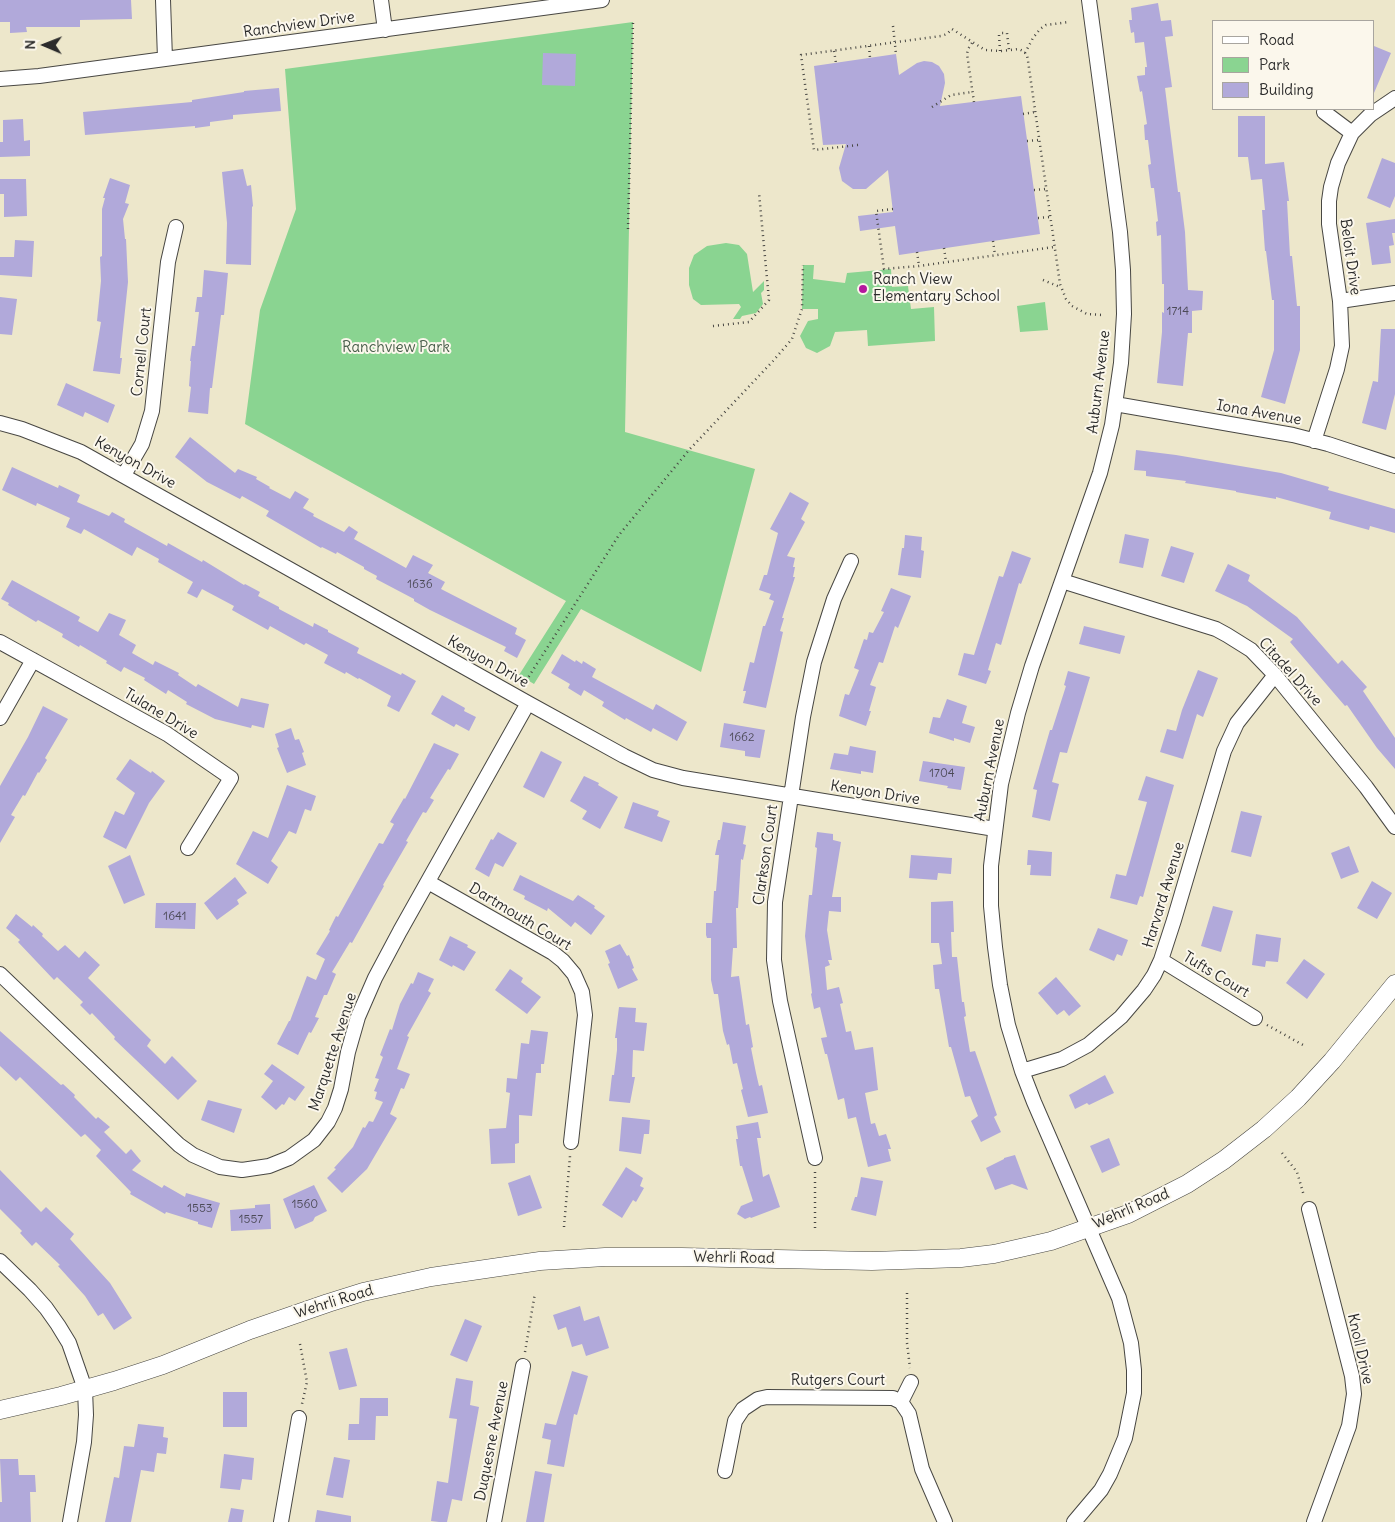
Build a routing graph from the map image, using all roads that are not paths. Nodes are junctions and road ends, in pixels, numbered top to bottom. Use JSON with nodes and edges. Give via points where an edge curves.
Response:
{"nodes":[{"id":1,"x":163,"y":0,"type":"edge"},
{"id":2,"x":381,"y":0,"type":"edge"},
{"id":3,"x":602,"y":0,"type":"edge"},
{"id":4,"x":1089,"y":0,"type":"edge"},
{"id":5,"x":385,"y":30,"type":"junction"},
{"id":6,"x":165,"y":59,"type":"junction"},
{"id":7,"x":0,"y":79,"type":"edge"},
{"id":8,"x":1395,"y":98,"type":"edge"},
{"id":9,"x":1324,"y":112,"type":"dead end"},
{"id":10,"x":1352,"y":133,"type":"junction"},
{"id":11,"x":176,"y":227,"type":"dead end"},
{"id":12,"x":1395,"y":293,"type":"edge"},
{"id":13,"x":1340,"y":301,"type":"junction"},
{"id":14,"x":1115,"y":404,"type":"junction"},
{"id":15,"x":0,"y":422,"type":"edge"},
{"id":16,"x":1314,"y":441,"type":"junction"},
{"id":17,"x":1395,"y":466,"type":"edge"},
{"id":18,"x":124,"y":475,"type":"junction"},
{"id":19,"x":851,"y":561,"type":"dead end"},
{"id":20,"x":1062,"y":581,"type":"junction"},
{"id":21,"x":0,"y":642,"type":"edge"},
{"id":22,"x":33,"y":660,"type":"junction"},
{"id":23,"x":1275,"y":675,"type":"junction"},
{"id":24,"x":528,"y":703,"type":"junction"},
{"id":25,"x":0,"y":718,"type":"edge"},
{"id":26,"x":790,"y":796,"type":"junction"},
{"id":27,"x":1395,"y":827,"type":"edge"},
{"id":28,"x":995,"y":829,"type":"junction"},
{"id":29,"x":188,"y":848,"type":"dead end"},
{"id":30,"x":428,"y":882,"type":"junction"},
{"id":31,"x":1161,"y":960,"type":"junction"},
{"id":32,"x":0,"y":974,"type":"edge"},
{"id":33,"x":1395,"y":984,"type":"edge"},
{"id":34,"x":1255,"y":1018,"type":"road end"},
{"id":35,"x":1022,"y":1071,"type":"junction"},
{"id":36,"x":571,"y":1142,"type":"road end"},
{"id":37,"x":815,"y":1158,"type":"road end"},
{"id":38,"x":1309,"y":1209,"type":"road end"},
{"id":39,"x":1089,"y":1228,"type":"junction"},
{"id":40,"x":0,"y":1261,"type":"edge"},
{"id":41,"x":523,"y":1366,"type":"road end"},
{"id":42,"x":911,"y":1382,"type":"road end"},
{"id":43,"x":85,"y":1389,"type":"junction"},
{"id":44,"x":901,"y":1402,"type":"junction"},
{"id":45,"x":0,"y":1410,"type":"edge"},
{"id":46,"x":299,"y":1418,"type":"road end"},
{"id":47,"x":725,"y":1470,"type":"dead end"},
{"id":48,"x":1316,"y":1521,"type":"edge"},
{"id":49,"x":70,"y":1522,"type":"edge"},
{"id":50,"x":281,"y":1522,"type":"edge"},
{"id":51,"x":494,"y":1522,"type":"edge"},
{"id":52,"x":945,"y":1522,"type":"edge"},
{"id":53,"x":1074,"y":1522,"type":"edge"}],
"edges":[{"from":1,"to":6,"type":"street"},
{"from":2,"to":5,"type":"street"},
{"from":3,"to":5,"type":"street","name":"Ranchview Drive"},
{"from":4,"to":14,"type":"street","name":"Auburn Avenue","via":[[1124,270],[1121,363]]},
{"from":5,"to":6,"type":"street","name":"Ranchview Drive"},
{"from":6,"to":7,"type":"street","name":"Ranchview Drive"},
{"from":8,"to":10,"type":"street","name":"Beloit Drive","via":[[1370,115]]},
{"from":9,"to":10,"type":"street"},
{"from":10,"to":13,"type":"street","name":"Beloit Drive","via":[[1338,163],[1329,201],[1329,224]]},
{"from":11,"to":18,"type":"street","name":"Cornell Court","via":[[168,262],[152,411],[142,444]]},
{"from":12,"to":13,"type":"street"},
{"from":13,"to":16,"type":"street","name":"Beloit Drive","via":[[1342,346]]},
{"from":14,"to":16,"type":"street","name":"Iona Avenue"},
{"from":14,"to":20,"type":"street","name":"Auburn Avenue","via":[[1100,473]]},
{"from":15,"to":18,"type":"street","name":"Kenyon Drive","via":[[61,443]]},
{"from":16,"to":17,"type":"street","name":"Iona Avenue"},
{"from":18,"to":24,"type":"street","name":"Kenyon Drive"},
{"from":19,"to":26,"type":"street","name":"Clarkson Court","via":[[834,600],[814,662]]},
{"from":20,"to":23,"type":"street","name":"Citadel Drive","via":[[1216,629],[1251,650]]},
{"from":20,"to":28,"type":"street","name":"Auburn Avenue","via":[[1018,713],[1001,784]]},
{"from":21,"to":22,"type":"street","name":"Tulane Drive"},
{"from":22,"to":25,"type":"street"},
{"from":22,"to":29,"type":"street","name":"Tulane Drive","via":[[167,734],[230,778]]},
{"from":23,"to":27,"type":"street","name":"Citadel Drive"},
{"from":23,"to":31,"type":"street","name":"Harvard Avenue","via":[[1237,723],[1224,751]]},
{"from":24,"to":26,"type":"street","name":"Kenyon Drive","via":[[653,770]]},
{"from":24,"to":30,"type":"street","name":"Marquette Avenue"},
{"from":26,"to":28,"type":"street","name":"Kenyon Drive"},
{"from":26,"to":37,"type":"street","name":"Clarkson Court","via":[[774,902],[774,960]]},
{"from":28,"to":35,"type":"street","name":"Auburn Avenue","via":[[991,866],[994,947],[1008,1025]]},
{"from":30,"to":32,"type":"street","name":"Marquette Avenue","via":[[375,978],[358,1017],[341,1089],[328,1122],[297,1154],[270,1166],[242,1170],[192,1155]]},
{"from":30,"to":36,"type":"street","name":"Dartmouth Court","via":[[553,953],[574,974],[582,992],[585,1015]]},
{"from":31,"to":34,"type":"street","name":"Tufts Court"},
{"from":31,"to":35,"type":"street","name":"Harvard Avenue","via":[[1144,990],[1104,1033],[1062,1058]]},
{"from":33,"to":39,"type":"street","name":"Wehrli Road","via":[[1298,1098],[1264,1129],[1187,1184],[1128,1214]]},
{"from":35,"to":39,"type":"street","name":"Auburn Avenue"},
{"from":38,"to":48,"type":"street","name":"Knoll Drive","via":[[1354,1394],[1349,1426]]},
{"from":39,"to":43,"type":"street","name":"Wehrli Road","via":[[1051,1241],[961,1258],[872,1261],[604,1257],[540,1261],[431,1277],[328,1302],[163,1365]]},
{"from":39,"to":53,"type":"street","name":"Auburn Avenue","via":[[1126,1322],[1131,1343],[1134,1393],[1125,1438],[1110,1474]]},
{"from":40,"to":43,"type":"street","via":[[30,1290],[58,1325],[69,1344]]},
{"from":41,"to":51,"type":"street","name":"Duquesne Avenue"},
{"from":42,"to":44,"type":"street"},
{"from":43,"to":45,"type":"street","name":"Wehrli Road"},
{"from":43,"to":49,"type":"street","via":[[84,1442]]},
{"from":44,"to":47,"type":"street","name":"Rutgers Court","via":[[882,1396],[758,1399],[734,1420]]},
{"from":44,"to":52,"type":"street","name":"Rutgers Court","via":[[910,1414],[922,1469]]},
{"from":46,"to":50,"type":"street"}]}
